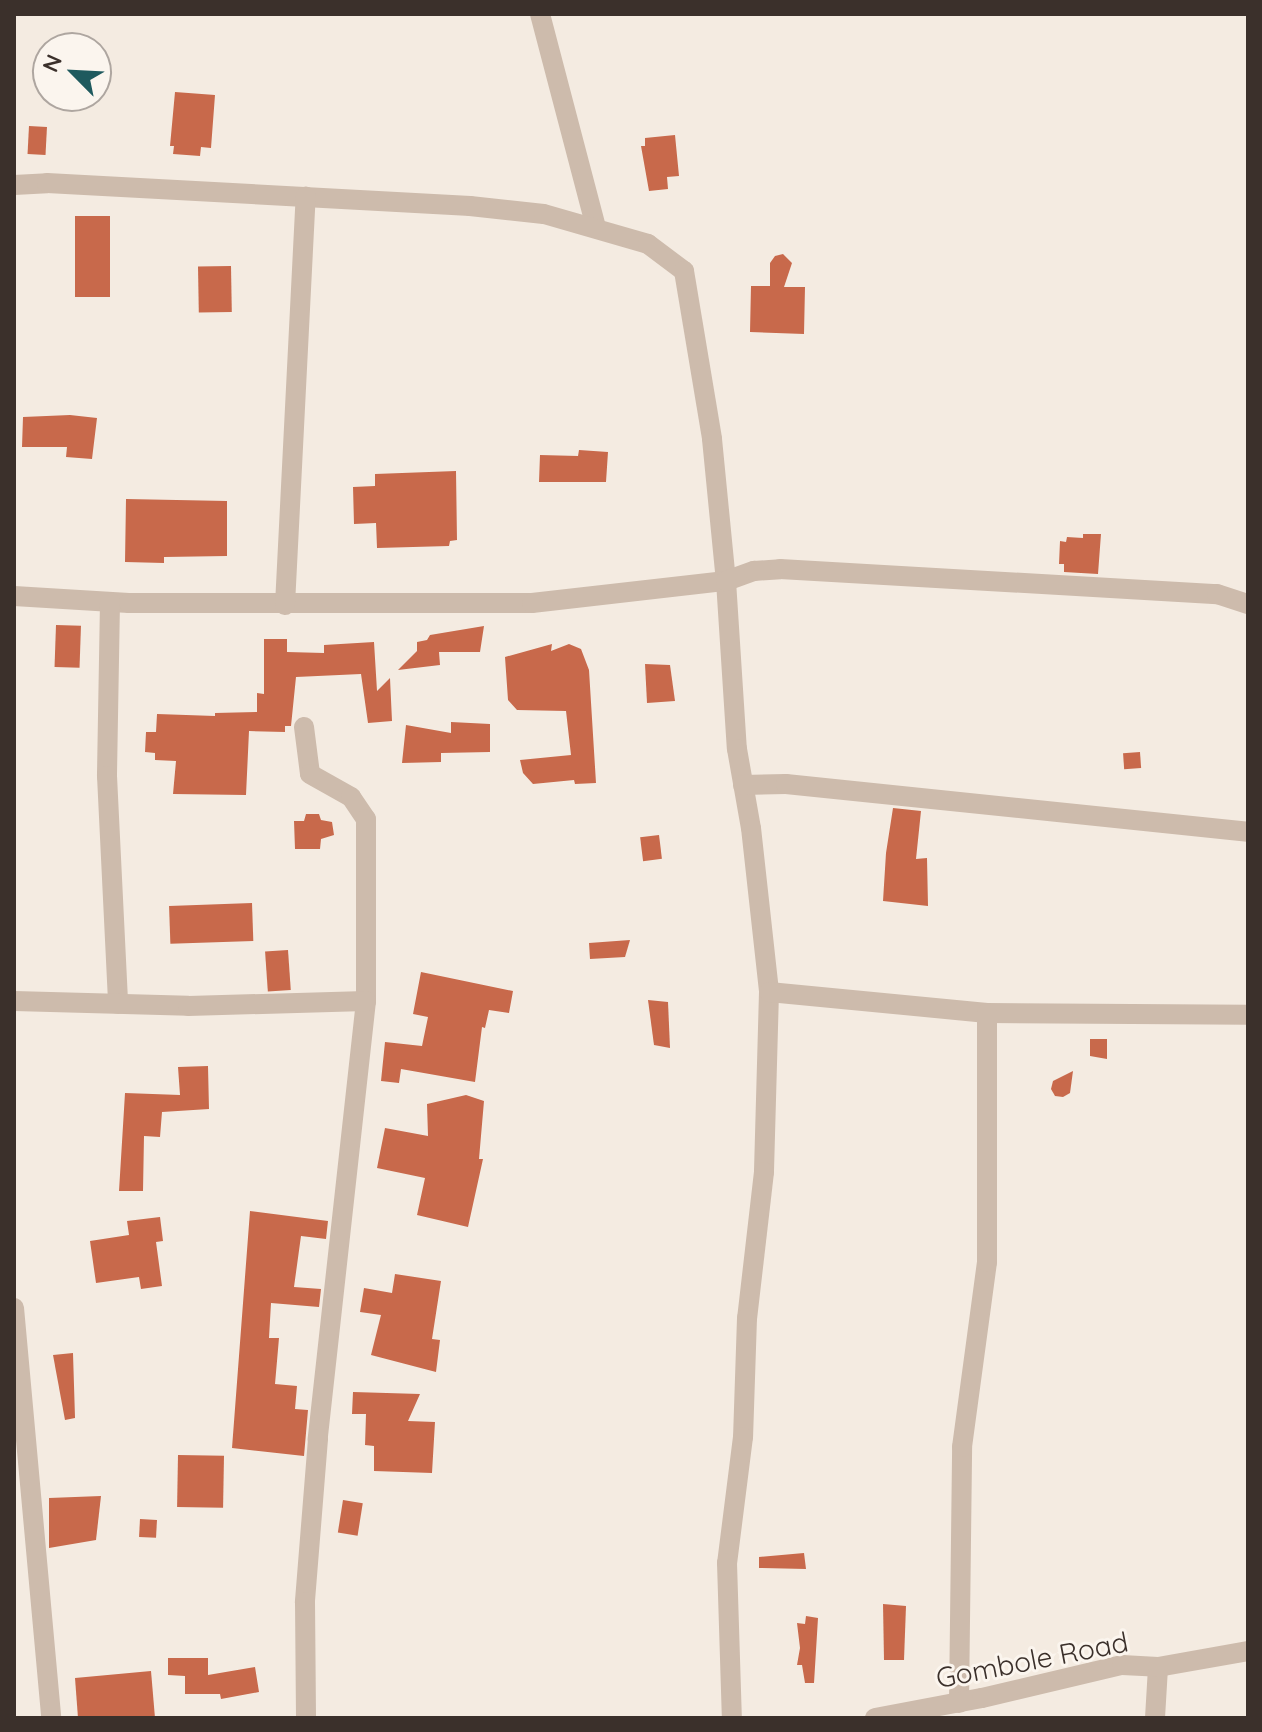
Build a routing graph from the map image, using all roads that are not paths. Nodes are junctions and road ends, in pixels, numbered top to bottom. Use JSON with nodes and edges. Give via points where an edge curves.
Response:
{"nodes":[{"id":1,"x":540,"y":14,"type":"edge"},
{"id":2,"x":14,"y":185,"type":"edge"},
{"id":3,"x":306,"y":197,"type":"junction"},
{"id":4,"x":596,"y":228,"type":"junction"},
{"id":5,"x":726,"y":581,"type":"junction"},
{"id":6,"x":14,"y":596,"type":"edge"},
{"id":7,"x":110,"y":602,"type":"junction"},
{"id":8,"x":1248,"y":604,"type":"edge"},
{"id":9,"x":285,"y":605,"type":"junction"},
{"id":10,"x":304,"y":727,"type":"dead end"},
{"id":11,"x":743,"y":785,"type":"junction"},
{"id":12,"x":1248,"y":832,"type":"edge"},
{"id":13,"x":769,"y":992,"type":"junction"},
{"id":14,"x":14,"y":1001,"type":"edge"},
{"id":15,"x":366,"y":1001,"type":"junction"},
{"id":16,"x":118,"y":1004,"type":"junction"},
{"id":17,"x":987,"y":1013,"type":"junction"},
{"id":18,"x":1248,"y":1015,"type":"edge"},
{"id":19,"x":14,"y":1308,"type":"edge"},
{"id":20,"x":1248,"y":1651,"type":"edge"},
{"id":21,"x":1158,"y":1667,"type":"junction"},
{"id":22,"x":958,"y":1708,"type":"edge"},
{"id":23,"x":51,"y":1718,"type":"edge"},
{"id":24,"x":306,"y":1718,"type":"edge"},
{"id":25,"x":732,"y":1718,"type":"edge"},
{"id":26,"x":875,"y":1718,"type":"edge"},
{"id":27,"x":1155,"y":1718,"type":"edge"}],
"edges":[{"from":1,"to":4,"type":"street"},
{"from":2,"to":3,"type":"street"},
{"from":3,"to":4,"type":"street","via":[[470,206],[544,214]]},
{"from":3,"to":9,"type":"street"},
{"from":4,"to":5,"type":"street","via":[[648,244],[684,271],[712,439]]},
{"from":5,"to":8,"type":"street","via":[[780,569],[1217,594]]},
{"from":5,"to":9,"type":"street","via":[[532,603]]},
{"from":5,"to":11,"type":"street"},
{"from":6,"to":7,"type":"street"},
{"from":7,"to":9,"type":"street"},
{"from":7,"to":16,"type":"street","via":[[107,776]]},
{"from":10,"to":15,"type":"street","via":[[310,774],[351,797],[366,819]]},
{"from":11,"to":12,"type":"street","via":[[786,784]]},
{"from":11,"to":13,"type":"street"},
{"from":13,"to":17,"type":"street"},
{"from":13,"to":25,"type":"street","via":[[764,1172],[747,1318],[743,1437],[727,1563]]},
{"from":14,"to":16,"type":"street"},
{"from":15,"to":16,"type":"street"},
{"from":15,"to":24,"type":"street","via":[[318,1439],[305,1602]]},
{"from":17,"to":18,"type":"street"},
{"from":17,"to":22,"type":"street","via":[[987,1262],[962,1447]]},
{"from":19,"to":23,"type":"street"},
{"from":20,"to":21,"type":"street","name":"Gombole Road"},
{"from":21,"to":22,"type":"street","name":"Gombole Road","via":[[1122,1665]]},
{"from":21,"to":27,"type":"street"},
{"from":22,"to":26,"type":"street","name":"Gombole Road"}]}
